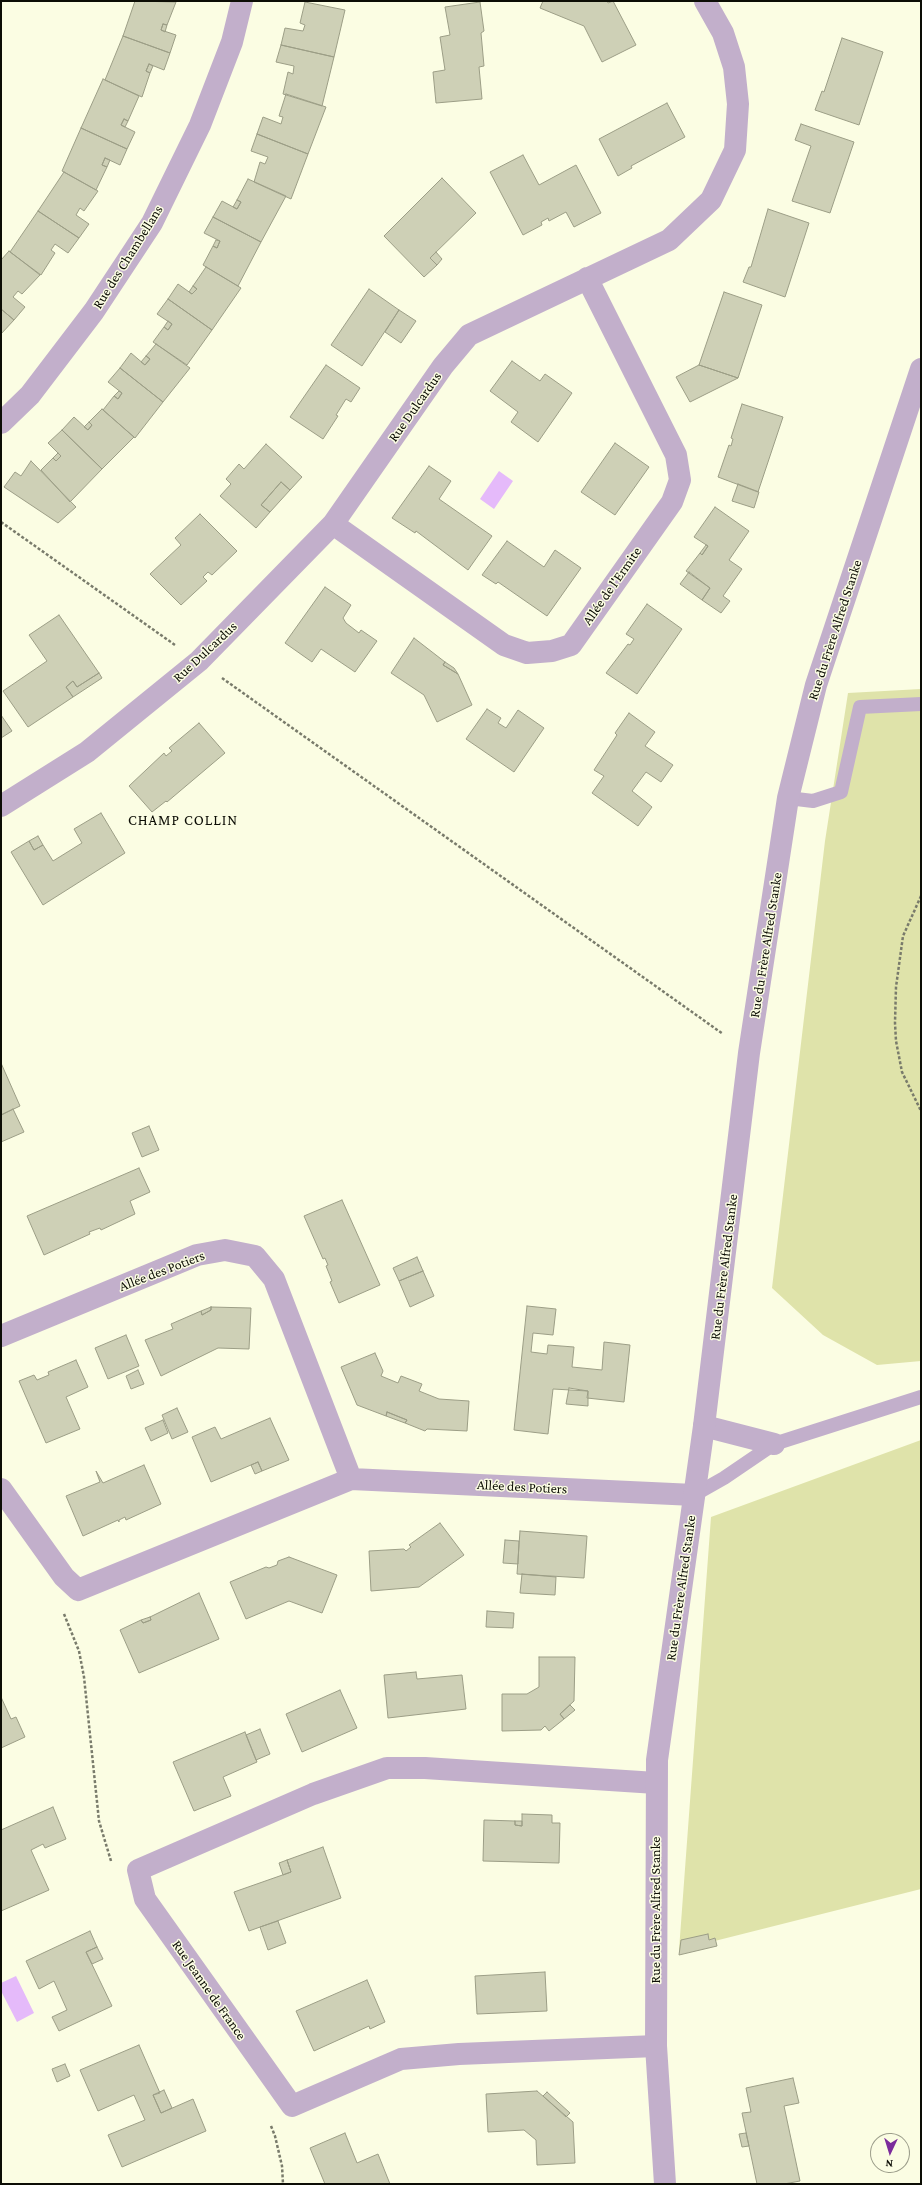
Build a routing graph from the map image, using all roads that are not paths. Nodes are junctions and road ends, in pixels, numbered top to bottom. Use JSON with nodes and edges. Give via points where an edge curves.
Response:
{"nodes":[{"id":1,"x":242,"y":1,"type":"edge"},
{"id":2,"x":705,"y":1,"type":"edge"},
{"id":3,"x":587,"y":278,"type":"junction"},
{"id":4,"x":921,"y":369,"type":"edge"},
{"id":5,"x":1,"y":423,"type":"edge"},
{"id":6,"x":333,"y":524,"type":"junction"},
{"id":7,"x":921,"y":704,"type":"edge"},
{"id":8,"x":788,"y":798,"type":"junction"},
{"id":9,"x":1,"y":806,"type":"edge"},
{"id":10,"x":1,"y":1336,"type":"edge"},
{"id":11,"x":921,"y":1397,"type":"edge"},
{"id":12,"x":704,"y":1426,"type":"junction"},
{"id":13,"x":774,"y":1444,"type":"junction"},
{"id":14,"x":350,"y":1479,"type":"junction"},
{"id":15,"x":1,"y":1488,"type":"edge"},
{"id":16,"x":694,"y":1495,"type":"junction"},
{"id":17,"x":656,"y":1783,"type":"junction"},
{"id":18,"x":656,"y":2046,"type":"junction"},
{"id":19,"x":665,"y":2184,"type":"edge"}],
"edges":[{"from":1,"to":5,"type":"street","name":"Rue des Chambellans","via":[[232,42],[200,125],[152,223],[94,311],[30,395]]},
{"from":2,"to":3,"type":"street","name":"Rue Dulcardus","via":[[723,33],[734,67],[738,104],[735,150],[711,200],[669,240]]},
{"from":3,"to":6,"type":"street","name":"Rue Dulcardus","via":[[469,335],[443,366]]},
{"from":3,"to":6,"type":"street","name":"Allée de l'Ermite","via":[[676,455],[680,480],[672,502],[570,645],[552,651],[526,653],[504,645]]},
{"from":4,"to":8,"type":"street","name":"Rue du Frère Alfred Stanke","via":[[816,685]]},
{"from":6,"to":9,"type":"street","name":"Rue Dulcardus","via":[[199,661],[87,752]]},
{"from":7,"to":8,"type":"lane","via":[[860,707],[841,792],[813,801]]},
{"from":8,"to":12,"type":"street","name":"Rue du Frère Alfred Stanke","via":[[749,1053]]},
{"from":10,"to":14,"type":"street","name":"Allée des Potiers","via":[[197,1255],[225,1250],[255,1256],[274,1279]]},
{"from":11,"to":13,"type":"lane"},
{"from":12,"to":13,"type":"street"},
{"from":12,"to":16,"type":"street","name":"Rue du Frère Alfred Stanke"},
{"from":13,"to":16,"type":"lane"},
{"from":14,"to":15,"type":"street","name":"Allée des Potiers","via":[[78,1590],[64,1577]]},
{"from":14,"to":16,"type":"street","name":"Allée des Potiers"},
{"from":16,"to":17,"type":"street","name":"Rue du Frère Alfred Stanke","via":[[657,1760]]},
{"from":17,"to":18,"type":"street","name":"Rue du Frère Alfred Stanke"},
{"from":17,"to":18,"type":"street","name":"Rue Jeanne de France","via":[[425,1768],[387,1768],[313,1794],[138,1870],[145,1899],[292,2106],[401,2059],[459,2054]]},
{"from":18,"to":19,"type":"street","name":"Rue du Frère Alfred Stanke"}]}
